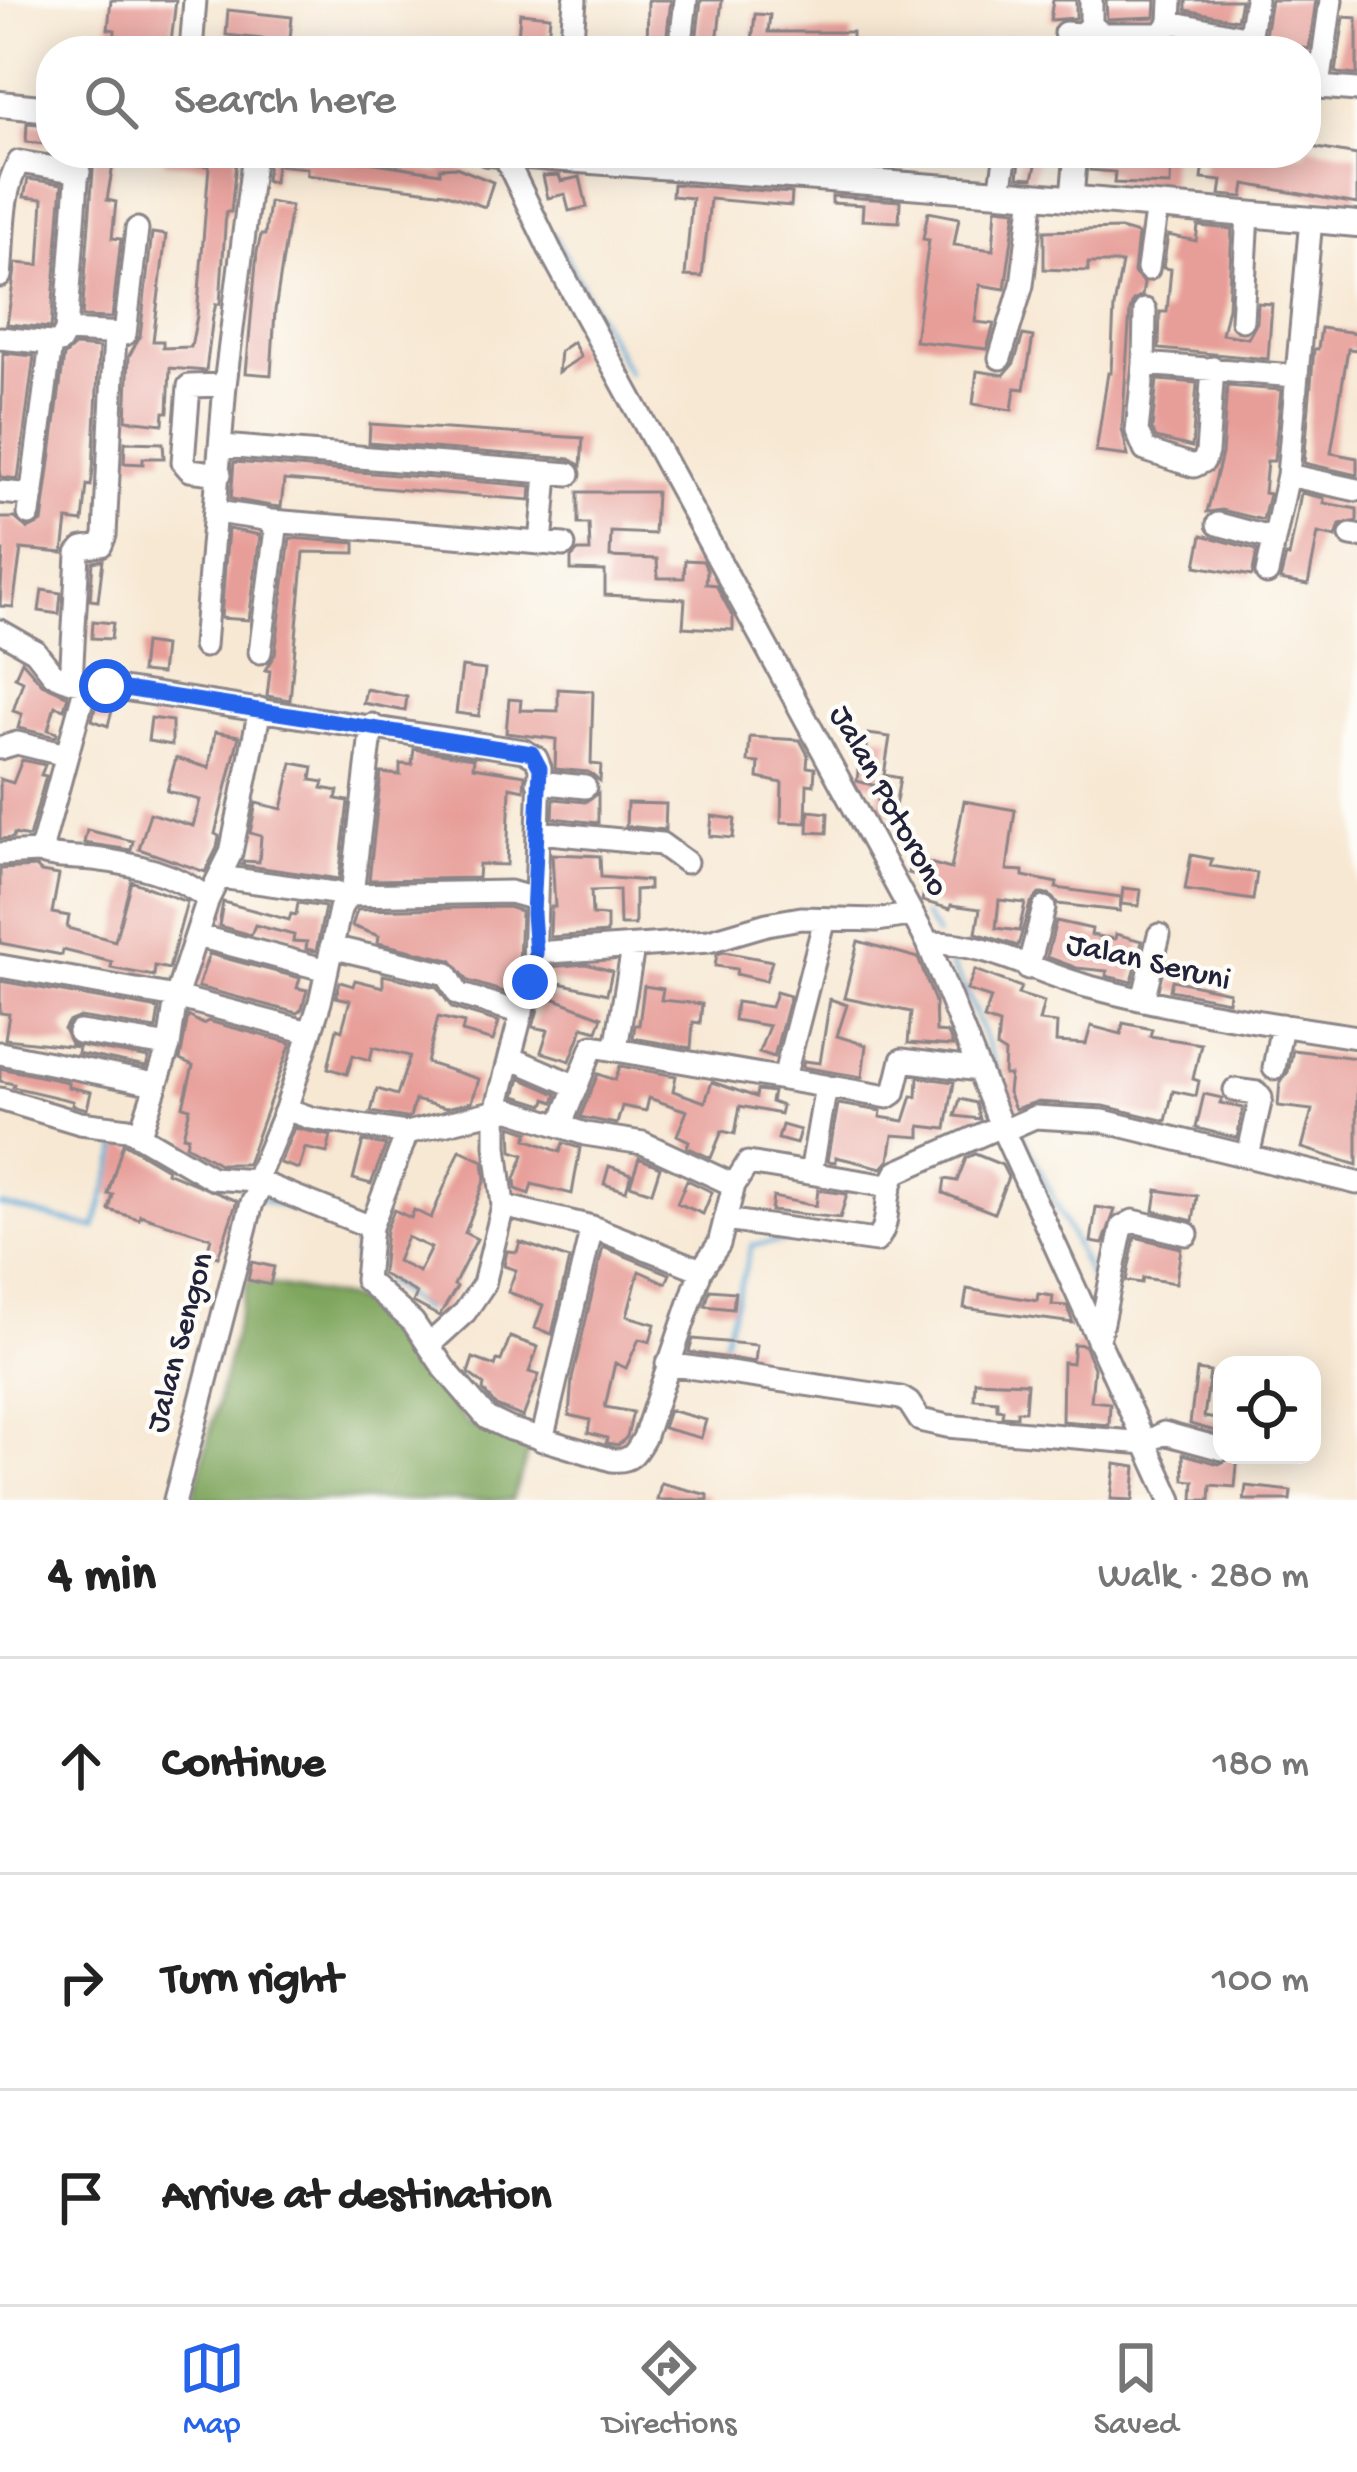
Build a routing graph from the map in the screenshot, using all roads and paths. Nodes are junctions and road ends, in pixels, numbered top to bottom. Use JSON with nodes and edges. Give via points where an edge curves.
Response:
{"nodes":[{"id":1,"x":195,"y":0,"type":"edge"},
{"id":2,"x":575,"y":0,"type":"edge"},
{"id":3,"x":686,"y":0,"type":"edge"},
{"id":4,"x":1091,"y":0,"type":"edge"},
{"id":5,"x":1256,"y":0,"type":"edge"},
{"id":6,"x":1331,"y":0,"type":"edge"},
{"id":7,"x":1170,"y":11,"type":"edge"},
{"id":8,"x":192,"y":36,"type":"edge"},
{"id":9,"x":572,"y":36,"type":"edge"},
{"id":10,"x":682,"y":36,"type":"edge"},
{"id":11,"x":1086,"y":36,"type":"edge"},
{"id":12,"x":1111,"y":36,"type":"edge"},
{"id":13,"x":1228,"y":36,"type":"edge"},
{"id":14,"x":1250,"y":36,"type":"edge"},
{"id":15,"x":1321,"y":45,"type":"edge"},
{"id":16,"x":1321,"y":87,"type":"edge"},
{"id":17,"x":1357,"y":90,"type":"edge"},
{"id":18,"x":0,"y":104,"type":"edge"},
{"id":19,"x":36,"y":108,"type":"edge"},
{"id":20,"x":36,"y":162,"type":"edge"},
{"id":21,"x":78,"y":168,"type":"edge"},
{"id":22,"x":252,"y":168,"type":"edge"},
{"id":23,"x":511,"y":168,"type":"edge"},
{"id":24,"x":781,"y":168,"type":"edge"},
{"id":25,"x":1004,"y":168,"type":"edge"},
{"id":26,"x":1075,"y":168,"type":"edge"},
{"id":27,"x":1000,"y":192,"type":"junction"},
{"id":28,"x":1034,"y":194,"type":"junction"},
{"id":29,"x":1072,"y":197,"type":"junction"},
{"id":30,"x":1156,"y":205,"type":"junction"},
{"id":31,"x":1248,"y":214,"type":"junction"},
{"id":32,"x":1310,"y":219,"type":"junction"},
{"id":33,"x":1357,"y":224,"type":"edge"},
{"id":34,"x":137,"y":230,"type":"dead end"},
{"id":35,"x":1148,"y":269,"type":"dead end"},
{"id":36,"x":0,"y":276,"type":"edge"},
{"id":37,"x":1145,"y":310,"type":"dead end"},
{"id":38,"x":1242,"y":320,"type":"dead end"},
{"id":39,"x":115,"y":335,"type":"junction"},
{"id":40,"x":58,"y":337,"type":"junction"},
{"id":41,"x":0,"y":338,"type":"edge"},
{"id":42,"x":1000,"y":358,"type":"dead end"},
{"id":43,"x":1144,"y":364,"type":"junction"},
{"id":44,"x":1213,"y":368,"type":"junction"},
{"id":45,"x":1295,"y":376,"type":"junction"},
{"id":46,"x":225,"y":385,"type":"junction"},
{"id":47,"x":223,"y":446,"type":"junction"},
{"id":48,"x":220,"y":473,"type":"junction"},
{"id":49,"x":1288,"y":475,"type":"junction"},
{"id":50,"x":1357,"y":490,"type":"edge"},
{"id":51,"x":0,"y":492,"type":"edge"},
{"id":52,"x":216,"y":512,"type":"junction"},
{"id":53,"x":272,"y":521,"type":"junction"},
{"id":54,"x":1218,"y":524,"type":"dead end"},
{"id":55,"x":1274,"y":539,"type":"junction"},
{"id":56,"x":541,"y":544,"type":"junction"},
{"id":57,"x":564,"y":545,"type":"dead end"},
{"id":58,"x":1267,"y":573,"type":"dead end"},
{"id":59,"x":0,"y":631,"type":"edge"},
{"id":60,"x":204,"y":646,"type":"dead end"},
{"id":61,"x":260,"y":652,"type":"dead end"},
{"id":62,"x":79,"y":681,"type":"junction"},
{"id":63,"x":260,"y":710,"type":"junction"},
{"id":64,"x":372,"y":725,"type":"junction"},
{"id":65,"x":0,"y":748,"type":"edge"},
{"id":66,"x":66,"y":754,"type":"junction"},
{"id":67,"x":538,"y":782,"type":"junction"},
{"id":68,"x":585,"y":787,"type":"dead end"},
{"id":69,"x":539,"y":832,"type":"junction"},
{"id":70,"x":38,"y":852,"type":"junction"},
{"id":71,"x":0,"y":854,"type":"edge"},
{"id":72,"x":686,"y":862,"type":"dead end"},
{"id":73,"x":220,"y":877,"type":"junction"},
{"id":74,"x":350,"y":895,"type":"junction"},
{"id":75,"x":208,"y":899,"type":"junction"},
{"id":76,"x":535,"y":899,"type":"junction"},
{"id":77,"x":1044,"y":908,"type":"dead end"},
{"id":78,"x":910,"y":915,"type":"junction"},
{"id":79,"x":825,"y":919,"type":"junction"},
{"id":80,"x":1160,"y":935,"type":"dead end"},
{"id":81,"x":198,"y":936,"type":"junction"},
{"id":82,"x":928,"y":943,"type":"junction"},
{"id":83,"x":632,"y":948,"type":"junction"},
{"id":84,"x":536,"y":953,"type":"junction"},
{"id":85,"x":329,"y":958,"type":"junction"},
{"id":86,"x":0,"y":966,"type":"edge"},
{"id":87,"x":1028,"y":968,"type":"junction"},
{"id":88,"x":176,"y":997,"type":"junction"},
{"id":89,"x":1143,"y":1000,"type":"junction"},
{"id":90,"x":522,"y":1013,"type":"junction"},
{"id":91,"x":1282,"y":1025,"type":"junction"},
{"id":92,"x":79,"y":1032,"type":"dead end"},
{"id":93,"x":309,"y":1032,"type":"junction"},
{"id":94,"x":1357,"y":1036,"type":"edge"},
{"id":95,"x":169,"y":1046,"type":"junction"},
{"id":96,"x":616,"y":1048,"type":"junction"},
{"id":97,"x":0,"y":1053,"type":"edge"},
{"id":98,"x":511,"y":1058,"type":"junction"},
{"id":99,"x":1274,"y":1068,"type":"dead end"},
{"id":100,"x":980,"y":1070,"type":"junction"},
{"id":101,"x":784,"y":1078,"type":"junction"},
{"id":102,"x":155,"y":1084,"type":"junction"},
{"id":103,"x":576,"y":1086,"type":"junction"},
{"id":104,"x":826,"y":1086,"type":"junction"},
{"id":105,"x":1235,"y":1090,"type":"dead end"},
{"id":106,"x":0,"y":1099,"type":"edge"},
{"id":107,"x":286,"y":1109,"type":"junction"},
{"id":108,"x":496,"y":1111,"type":"junction"},
{"id":109,"x":561,"y":1124,"type":"junction"},
{"id":110,"x":1002,"y":1128,"type":"junction"},
{"id":111,"x":407,"y":1133,"type":"junction"},
{"id":112,"x":140,"y":1134,"type":"junction"},
{"id":113,"x":1248,"y":1156,"type":"junction"},
{"id":114,"x":812,"y":1173,"type":"junction"},
{"id":115,"x":1357,"y":1183,"type":"edge"},
{"id":116,"x":734,"y":1185,"type":"junction"},
{"id":117,"x":887,"y":1186,"type":"junction"},
{"id":118,"x":257,"y":1189,"type":"junction"},
{"id":119,"x":503,"y":1206,"type":"junction"},
{"id":120,"x":725,"y":1220,"type":"junction"},
{"id":121,"x":371,"y":1226,"type":"junction"},
{"id":122,"x":592,"y":1227,"type":"junction"},
{"id":123,"x":1187,"y":1234,"type":"dead end"},
{"id":124,"x":701,"y":1270,"type":"junction"},
{"id":125,"x":1098,"y":1342,"type":"junction"},
{"id":126,"x":429,"y":1346,"type":"junction"},
{"id":127,"x":667,"y":1364,"type":"junction"},
{"id":128,"x":542,"y":1439,"type":"junction"},
{"id":129,"x":1145,"y":1443,"type":"junction"},
{"id":130,"x":1213,"y":1448,"type":"edge"},
{"id":131,"x":175,"y":1500,"type":"edge"},
{"id":132,"x":1171,"y":1500,"type":"edge"}],
"edges":[{"from":1,"to":8,"type":"street"},
{"from":2,"to":9,"type":"street"},
{"from":3,"to":10,"type":"street"},
{"from":4,"to":11,"type":"street"},
{"from":5,"to":14,"type":"street"},
{"from":6,"to":15,"type":"street"},
{"from":7,"to":12,"type":"street","via":[[1162,34]]},
{"from":7,"to":13,"type":"street"},
{"from":16,"to":17,"type":"street"},
{"from":18,"to":19,"type":"main road"},
{"from":20,"to":36,"type":"street","via":[[14,168]]},
{"from":21,"to":40,"type":"street"},
{"from":22,"to":46,"type":"street"},
{"from":23,"to":78,"type":"street","name":"Jalan Potorono"},
{"from":24,"to":27,"type":"main road"},
{"from":25,"to":27,"type":"street"},
{"from":26,"to":29,"type":"street"},
{"from":27,"to":28,"type":"main road"},
{"from":28,"to":29,"type":"main road"},
{"from":28,"to":42,"type":"street","via":[[1022,286]]},
{"from":29,"to":30,"type":"main road"},
{"from":30,"to":31,"type":"main road"},
{"from":30,"to":35,"type":"street"},
{"from":31,"to":32,"type":"main road"},
{"from":31,"to":38,"type":"street"},
{"from":32,"to":33,"type":"main road"},
{"from":32,"to":45,"type":"street"},
{"from":34,"to":39,"type":"street","via":[[125,334]]},
{"from":37,"to":43,"type":"street"},
{"from":39,"to":40,"type":"street"},
{"from":39,"to":62,"type":"street","via":[[105,535],[78,554]]},
{"from":40,"to":41,"type":"street"},
{"from":40,"to":51,"type":"street","via":[[31,504]]},
{"from":43,"to":44,"type":"street"},
{"from":43,"to":44,"type":"street","via":[[1137,431],[1144,450],[1194,466],[1207,452]]},
{"from":44,"to":45,"type":"street"},
{"from":45,"to":49,"type":"street"},
{"from":46,"to":47,"type":"street"},
{"from":46,"to":48,"type":"street","via":[[189,386],[183,462]]},
{"from":47,"to":48,"type":"street"},
{"from":47,"to":56,"type":"street","via":[[558,474]]},
{"from":48,"to":52,"type":"street"},
{"from":49,"to":50,"type":"street"},
{"from":49,"to":55,"type":"street"},
{"from":52,"to":53,"type":"street"},
{"from":52,"to":60,"type":"street"},
{"from":53,"to":56,"type":"street"},
{"from":53,"to":61,"type":"street"},
{"from":54,"to":55,"type":"street"},
{"from":55,"to":58,"type":"street"},
{"from":56,"to":57,"type":"street"},
{"from":59,"to":62,"type":"street","via":[[53,674]]},
{"from":62,"to":63,"type":"street"},
{"from":62,"to":66,"type":"street"},
{"from":63,"to":64,"type":"street"},
{"from":63,"to":73,"type":"street"},
{"from":64,"to":67,"type":"street","via":[[532,753]]},
{"from":64,"to":74,"type":"street","name":"Jalan Sengon"},
{"from":65,"to":66,"type":"street","via":[[17,743]]},
{"from":66,"to":70,"type":"street"},
{"from":67,"to":68,"type":"street"},
{"from":67,"to":69,"type":"street"},
{"from":69,"to":72,"type":"street","via":[[661,844]]},
{"from":69,"to":76,"type":"street"},
{"from":70,"to":71,"type":"street"},
{"from":70,"to":75,"type":"street","via":[[125,863],[187,882]]},
{"from":73,"to":74,"type":"street"},
{"from":73,"to":75,"type":"street"},
{"from":74,"to":76,"type":"street","via":[[510,892]]},
{"from":74,"to":85,"type":"street","name":"Jalan Sengon"},
{"from":75,"to":81,"type":"street"},
{"from":76,"to":84,"type":"street"},
{"from":77,"to":87,"type":"street"},
{"from":78,"to":79,"type":"street"},
{"from":78,"to":82,"type":"street","name":"Jalan Potorono"},
{"from":79,"to":83,"type":"street"},
{"from":79,"to":101,"type":"street"},
{"from":80,"to":89,"type":"street"},
{"from":81,"to":85,"type":"street"},
{"from":81,"to":88,"type":"street"},
{"from":82,"to":87,"type":"street","name":"Jalan Seruni","via":[[969,944]]},
{"from":82,"to":100,"type":"street","name":"Jalan Potorono"},
{"from":83,"to":84,"type":"street"},
{"from":83,"to":96,"type":"street"},
{"from":84,"to":90,"type":"street"},
{"from":85,"to":90,"type":"street","via":[[447,974],[458,994]]},
{"from":85,"to":93,"type":"street","name":"Jalan Sengon"},
{"from":86,"to":88,"type":"street"},
{"from":87,"to":89,"type":"street","name":"Jalan Seruni"},
{"from":88,"to":93,"type":"street"},
{"from":88,"to":95,"type":"street"},
{"from":89,"to":91,"type":"street","name":"Jalan Seruni"},
{"from":90,"to":98,"type":"street"},
{"from":91,"to":94,"type":"street","name":"Jalan Seruni"},
{"from":91,"to":99,"type":"street"},
{"from":92,"to":95,"type":"street"},
{"from":93,"to":107,"type":"street","name":"Jalan Sengon"},
{"from":95,"to":102,"type":"street"},
{"from":96,"to":101,"type":"street"},
{"from":96,"to":103,"type":"street","via":[[593,1046]]},
{"from":97,"to":102,"type":"street"},
{"from":98,"to":103,"type":"street"},
{"from":98,"to":108,"type":"street"},
{"from":100,"to":104,"type":"street","via":[[902,1060],[891,1096]]},
{"from":100,"to":110,"type":"street","name":"Jalan Potorono"},
{"from":101,"to":104,"type":"street"},
{"from":102,"to":112,"type":"street"},
{"from":103,"to":109,"type":"street"},
{"from":104,"to":114,"type":"street"},
{"from":105,"to":113,"type":"street","via":[[1261,1098]]},
{"from":106,"to":112,"type":"street"},
{"from":107,"to":111,"type":"street"},
{"from":107,"to":118,"type":"street","name":"Jalan Sengon"},
{"from":108,"to":109,"type":"street"},
{"from":108,"to":111,"type":"street"},
{"from":108,"to":119,"type":"street"},
{"from":109,"to":116,"type":"street","via":[[643,1143]]},
{"from":110,"to":113,"type":"street","via":[[1035,1117],[1103,1121]]},
{"from":110,"to":117,"type":"street","via":[[905,1166]]},
{"from":110,"to":125,"type":"street","name":"Jalan Potorono"},
{"from":111,"to":121,"type":"street"},
{"from":112,"to":118,"type":"street","via":[[212,1178]]},
{"from":113,"to":115,"type":"street"},
{"from":114,"to":116,"type":"street","via":[[748,1163]]},
{"from":114,"to":117,"type":"street"},
{"from":116,"to":120,"type":"street"},
{"from":117,"to":120,"type":"street","via":[[884,1232],[876,1241]]},
{"from":118,"to":121,"type":"street"},
{"from":118,"to":131,"type":"street","name":"Jalan Sengon"},
{"from":119,"to":122,"type":"street"},
{"from":119,"to":126,"type":"street","via":[[484,1284]]},
{"from":120,"to":124,"type":"street"},
{"from":121,"to":126,"type":"street","via":[[366,1280]]},
{"from":122,"to":124,"type":"street"},
{"from":122,"to":128,"type":"street"},
{"from":123,"to":125,"type":"street","via":[[1133,1222],[1122,1227]]},
{"from":124,"to":127,"type":"street"},
{"from":125,"to":129,"type":"street","name":"Jalan Potorono"},
{"from":126,"to":128,"type":"street","via":[[487,1418]]},
{"from":127,"to":128,"type":"street","via":[[634,1456],[612,1460]]},
{"from":127,"to":129,"type":"street","via":[[901,1398],[920,1420],[947,1426]]},
{"from":129,"to":130,"type":"street","via":[[1164,1433]]},
{"from":129,"to":132,"type":"street","name":"Jalan Potorono"}]}
